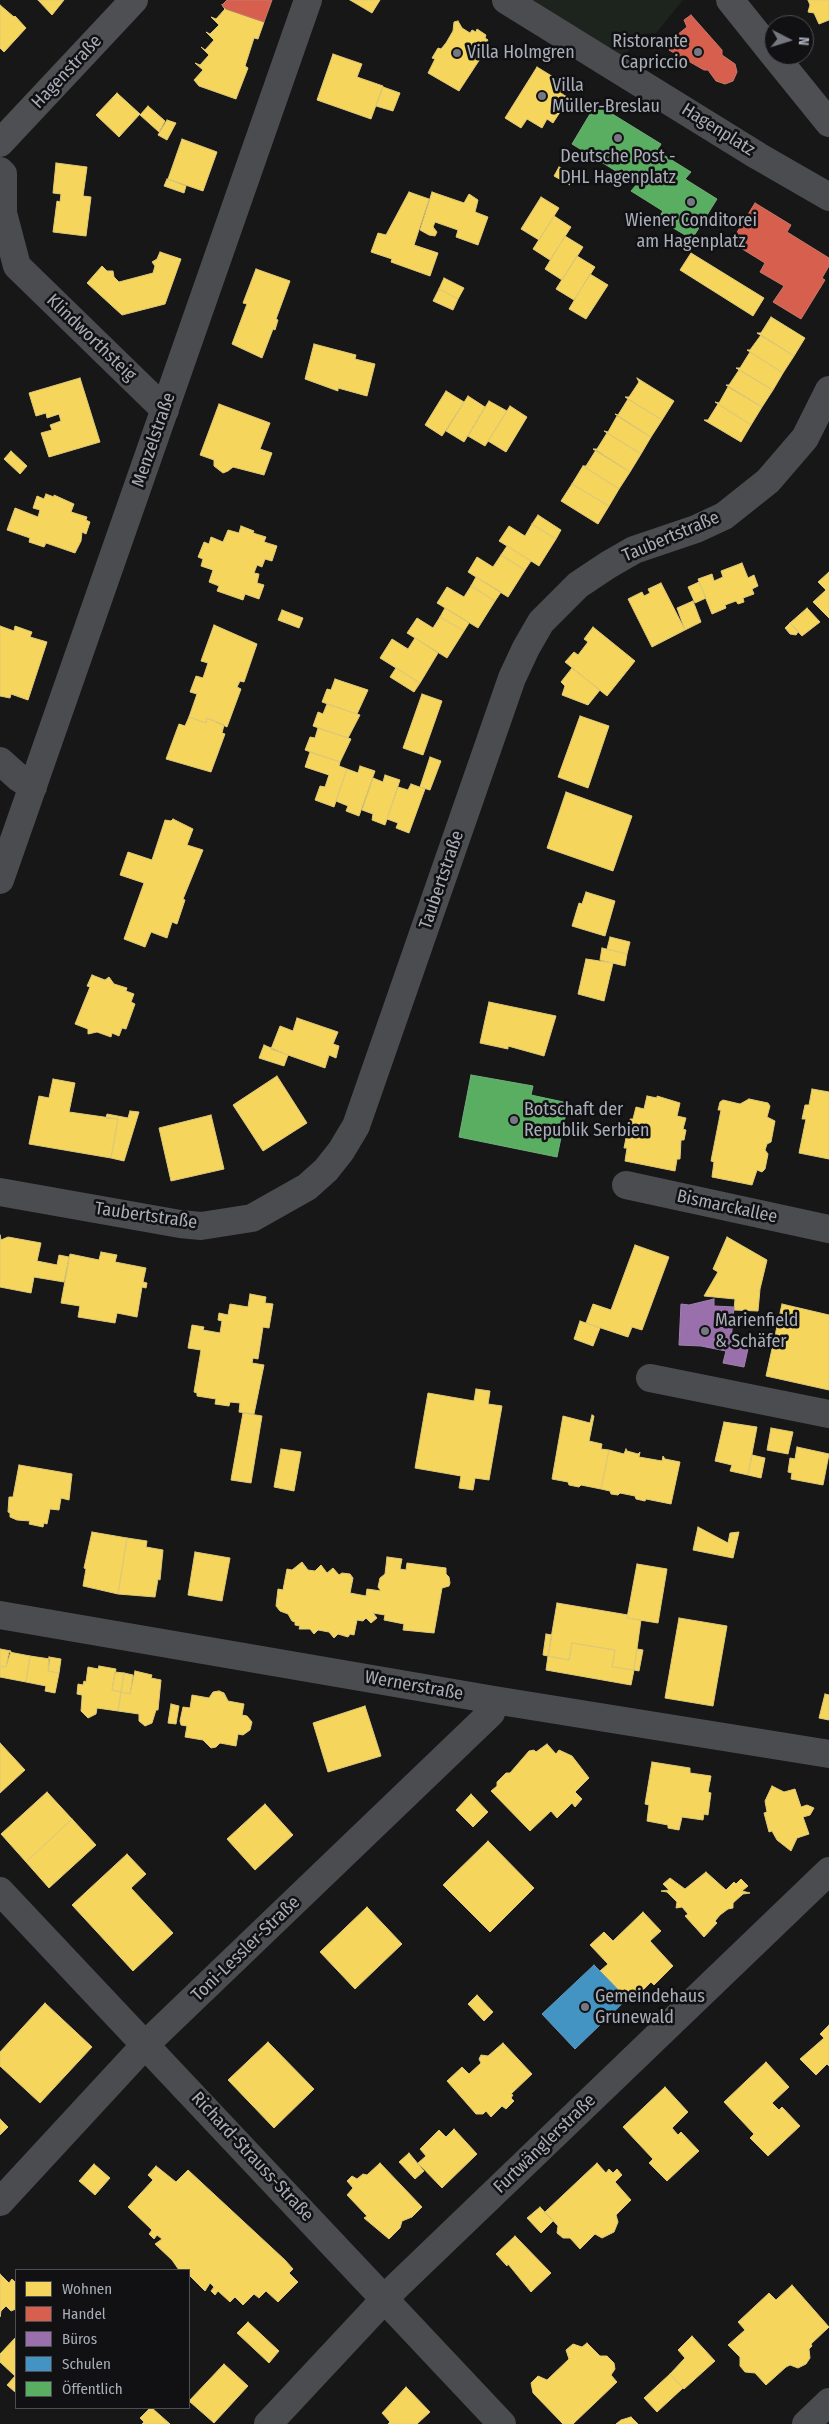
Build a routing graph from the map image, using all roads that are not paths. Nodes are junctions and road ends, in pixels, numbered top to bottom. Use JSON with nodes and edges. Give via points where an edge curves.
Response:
{"nodes":[{"id":1,"x":134,"y":0,"type":"edge"},
{"id":2,"x":308,"y":0,"type":"edge"},
{"id":3,"x":506,"y":0,"type":"edge"},
{"id":4,"x":730,"y":0,"type":"edge"},
{"id":5,"x":764,"y":42,"type":"edge"},
{"id":6,"x":782,"y":65,"type":"edge"},
{"id":7,"x":829,"y":123,"type":"edge"},
{"id":8,"x":0,"y":143,"type":"edge"},
{"id":9,"x":0,"y":171,"type":"edge"},
{"id":10,"x":829,"y":197,"type":"edge"},
{"id":11,"x":9,"y":265,"type":"edge"},
{"id":12,"x":829,"y":390,"type":"edge"},
{"id":13,"x":165,"y":410,"type":"junction"},
{"id":14,"x":0,"y":761,"type":"edge"},
{"id":15,"x":33,"y":787,"type":"junction"},
{"id":16,"x":0,"y":880,"type":"edge"},
{"id":17,"x":626,"y":1185,"type":"dead end"},
{"id":18,"x":0,"y":1192,"type":"edge"},
{"id":19,"x":829,"y":1229,"type":"edge"},
{"id":20,"x":650,"y":1378,"type":"dead end"},
{"id":21,"x":829,"y":1414,"type":"edge"},
{"id":22,"x":0,"y":1615,"type":"edge"},
{"id":23,"x":494,"y":1700,"type":"junction"},
{"id":24,"x":829,"y":1754,"type":"edge"},
{"id":25,"x":829,"y":1871,"type":"edge"},
{"id":26,"x":0,"y":1891,"type":"edge"},
{"id":27,"x":146,"y":2044,"type":"junction"},
{"id":28,"x":0,"y":2202,"type":"edge"},
{"id":29,"x":385,"y":2298,"type":"junction"},
{"id":30,"x":829,"y":2402,"type":"edge"},
{"id":31,"x":268,"y":2424,"type":"edge"},
{"id":32,"x":502,"y":2424,"type":"edge"},
{"id":33,"x":806,"y":2424,"type":"edge"}],
"edges":[{"from":1,"to":8,"type":"main road","name":"Hagenstraße"},
{"from":2,"to":13,"type":"street","name":"Menzelstraße"},
{"from":3,"to":10,"type":"street","name":"Hagenplatz"},
{"from":4,"to":5,"type":"main road"},
{"from":6,"to":7,"type":"main road"},
{"from":9,"to":11,"type":"street","name":"Klindworthsteig","via":[[3,174],[3,212]]},
{"from":11,"to":13,"type":"street","name":"Klindworthsteig"},
{"from":12,"to":18,"type":"street","name":"Taubertstraße","via":[[805,438],[768,481],[724,516],[634,550],[608,564],[578,585],[541,622],[512,678],[356,1126],[326,1170],[307,1187],[252,1218],[201,1226]]},
{"from":13,"to":15,"type":"street","name":"Menzelstraße"},
{"from":14,"to":15,"type":"street"},
{"from":15,"to":16,"type":"street","name":"Menzelstraße"},
{"from":17,"to":19,"type":"street","name":"Bismarckallee"},
{"from":20,"to":21,"type":"street"},
{"from":22,"to":23,"type":"street","name":"Wernerstraße"},
{"from":23,"to":24,"type":"street","name":"Wernerstraße"},
{"from":23,"to":27,"type":"street","name":"Toni-Lessler-Straße","via":[[492,1713]]},
{"from":25,"to":29,"type":"street","name":"Furtwänglerstraße"},
{"from":26,"to":27,"type":"street","name":"Richard-Strauss-Straße"},
{"from":27,"to":28,"type":"street","name":"Toni-Lessler-Straße"},
{"from":27,"to":29,"type":"street","name":"Richard-Strauss-Straße"},
{"from":29,"to":31,"type":"street","name":"Furtwänglerstraße"},
{"from":29,"to":32,"type":"street","name":"Richard-Strauss-Straße"},
{"from":30,"to":33,"type":"street"}]}
